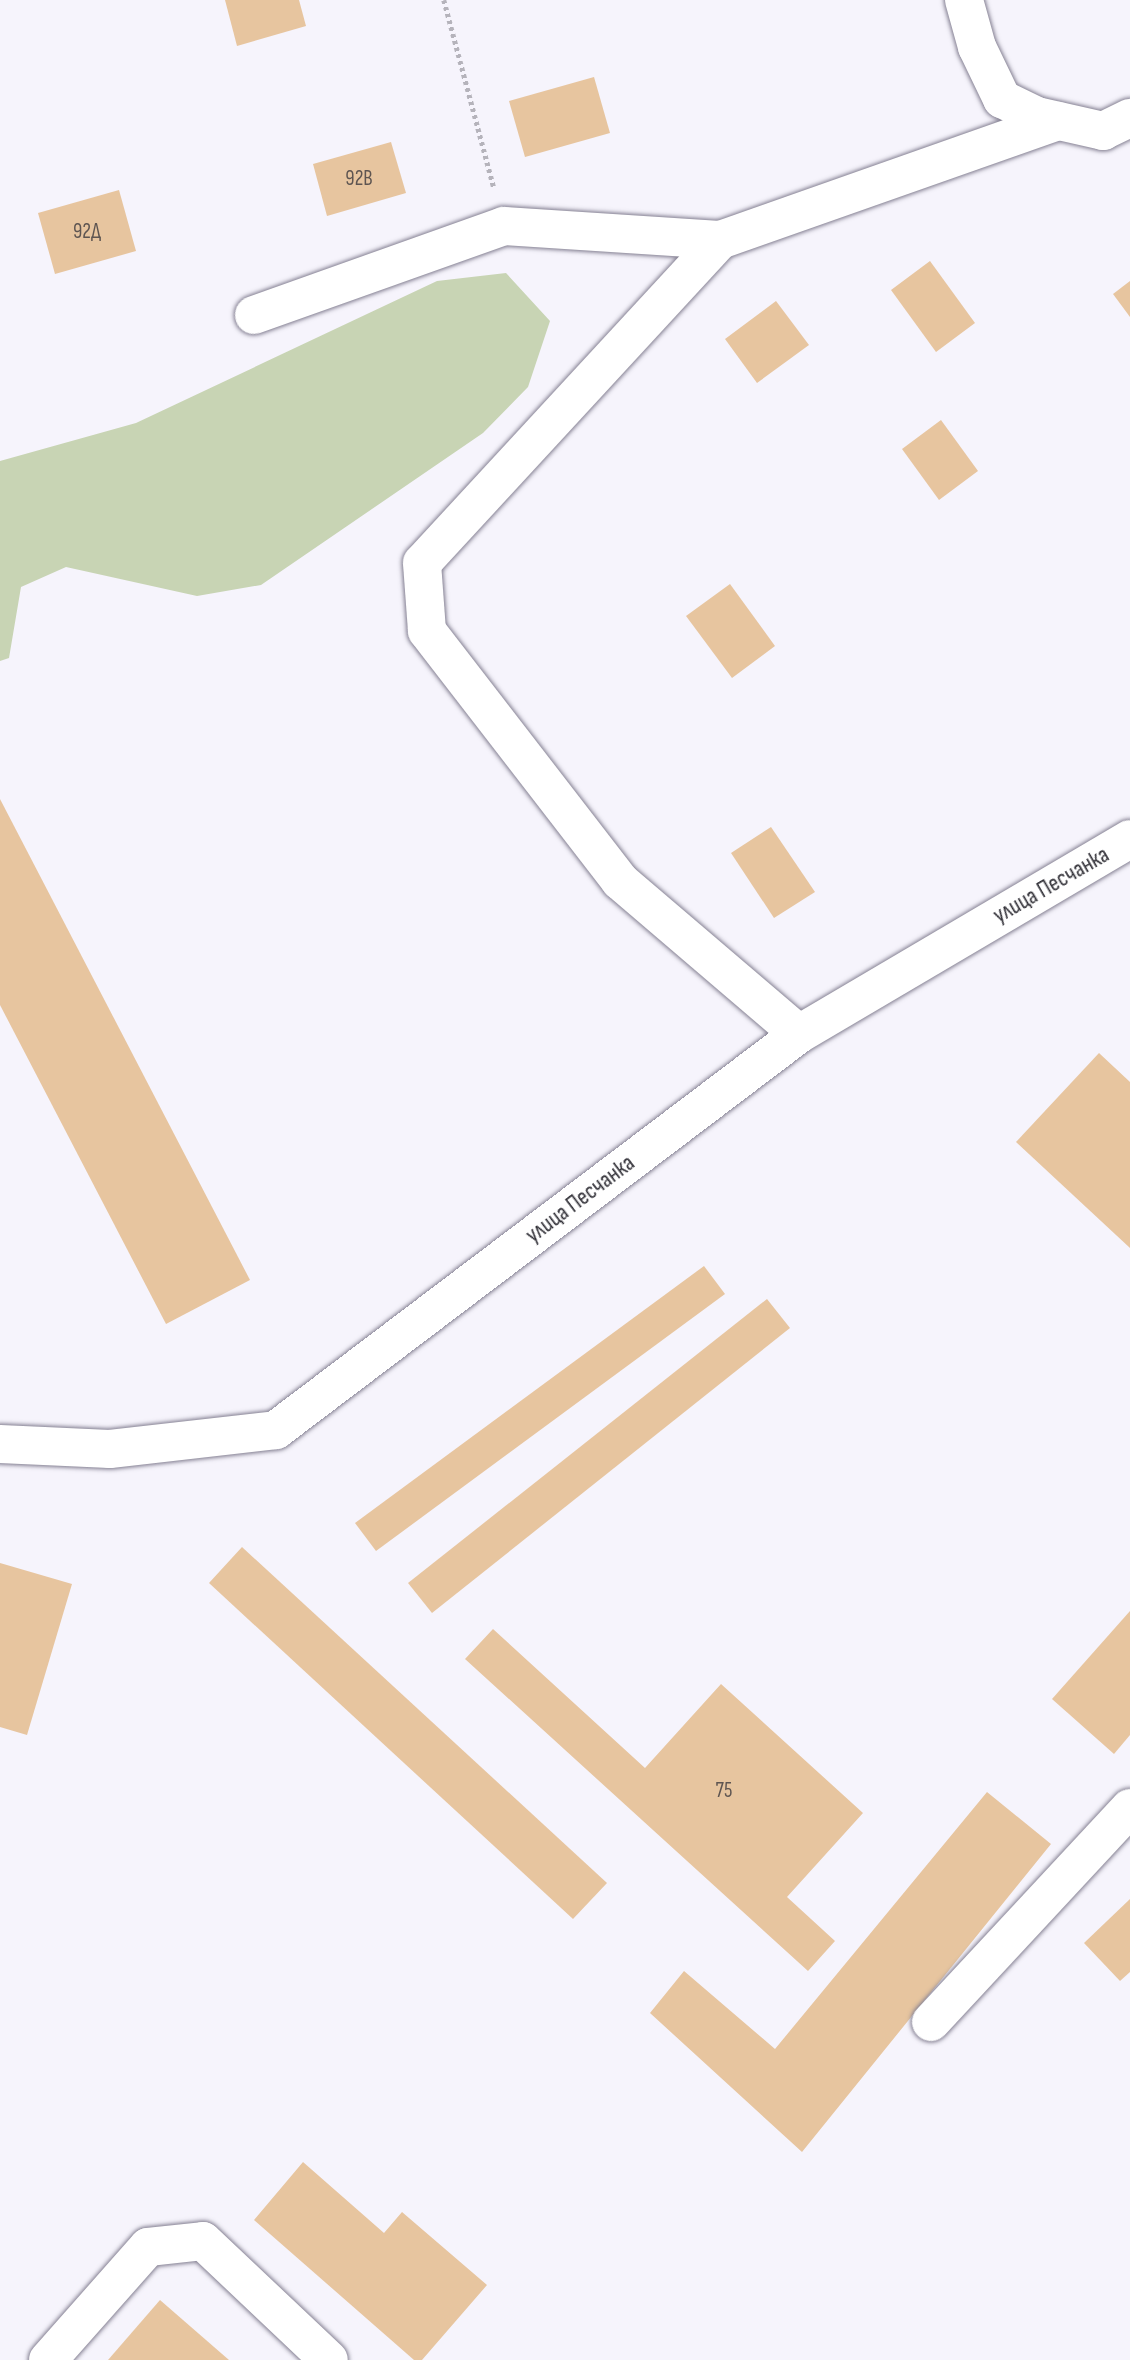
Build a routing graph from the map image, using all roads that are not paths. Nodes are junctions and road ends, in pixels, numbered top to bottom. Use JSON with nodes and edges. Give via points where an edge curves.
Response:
{"nodes":[{"id":1,"x":964,"y":0,"type":"edge"},
{"id":2,"x":1130,"y":118,"type":"edge"},
{"id":3,"x":1058,"y":121,"type":"junction"},
{"id":4,"x":720,"y":240,"type":"junction"},
{"id":5,"x":254,"y":315,"type":"dead end"},
{"id":6,"x":1130,"y":839,"type":"edge"},
{"id":7,"x":799,"y":1034,"type":"junction"},
{"id":8,"x":0,"y":1444,"type":"edge"},
{"id":9,"x":1130,"y":1808,"type":"edge"},
{"id":10,"x":931,"y":2022,"type":"dead end"},
{"id":11,"x":48,"y":2360,"type":"edge"},
{"id":12,"x":329,"y":2360,"type":"edge"}],
"edges":[{"from":1,"to":3,"type":"street","via":[[977,47],[1002,99]]},
{"from":2,"to":3,"type":"street","via":[[1102,131]]},
{"from":3,"to":4,"type":"street"},
{"from":4,"to":5,"type":"street","via":[[504,226]]},
{"from":4,"to":7,"type":"street","via":[[422,563],[427,631],[620,881]]},
{"from":6,"to":7,"type":"street","name":"улица Песчанка"},
{"from":7,"to":8,"type":"street","name":"улица Песчанка","via":[[275,1430],[110,1449]]},
{"from":9,"to":10,"type":"street"},
{"from":11,"to":12,"type":"street","via":[[148,2247],[204,2241]]}]}
